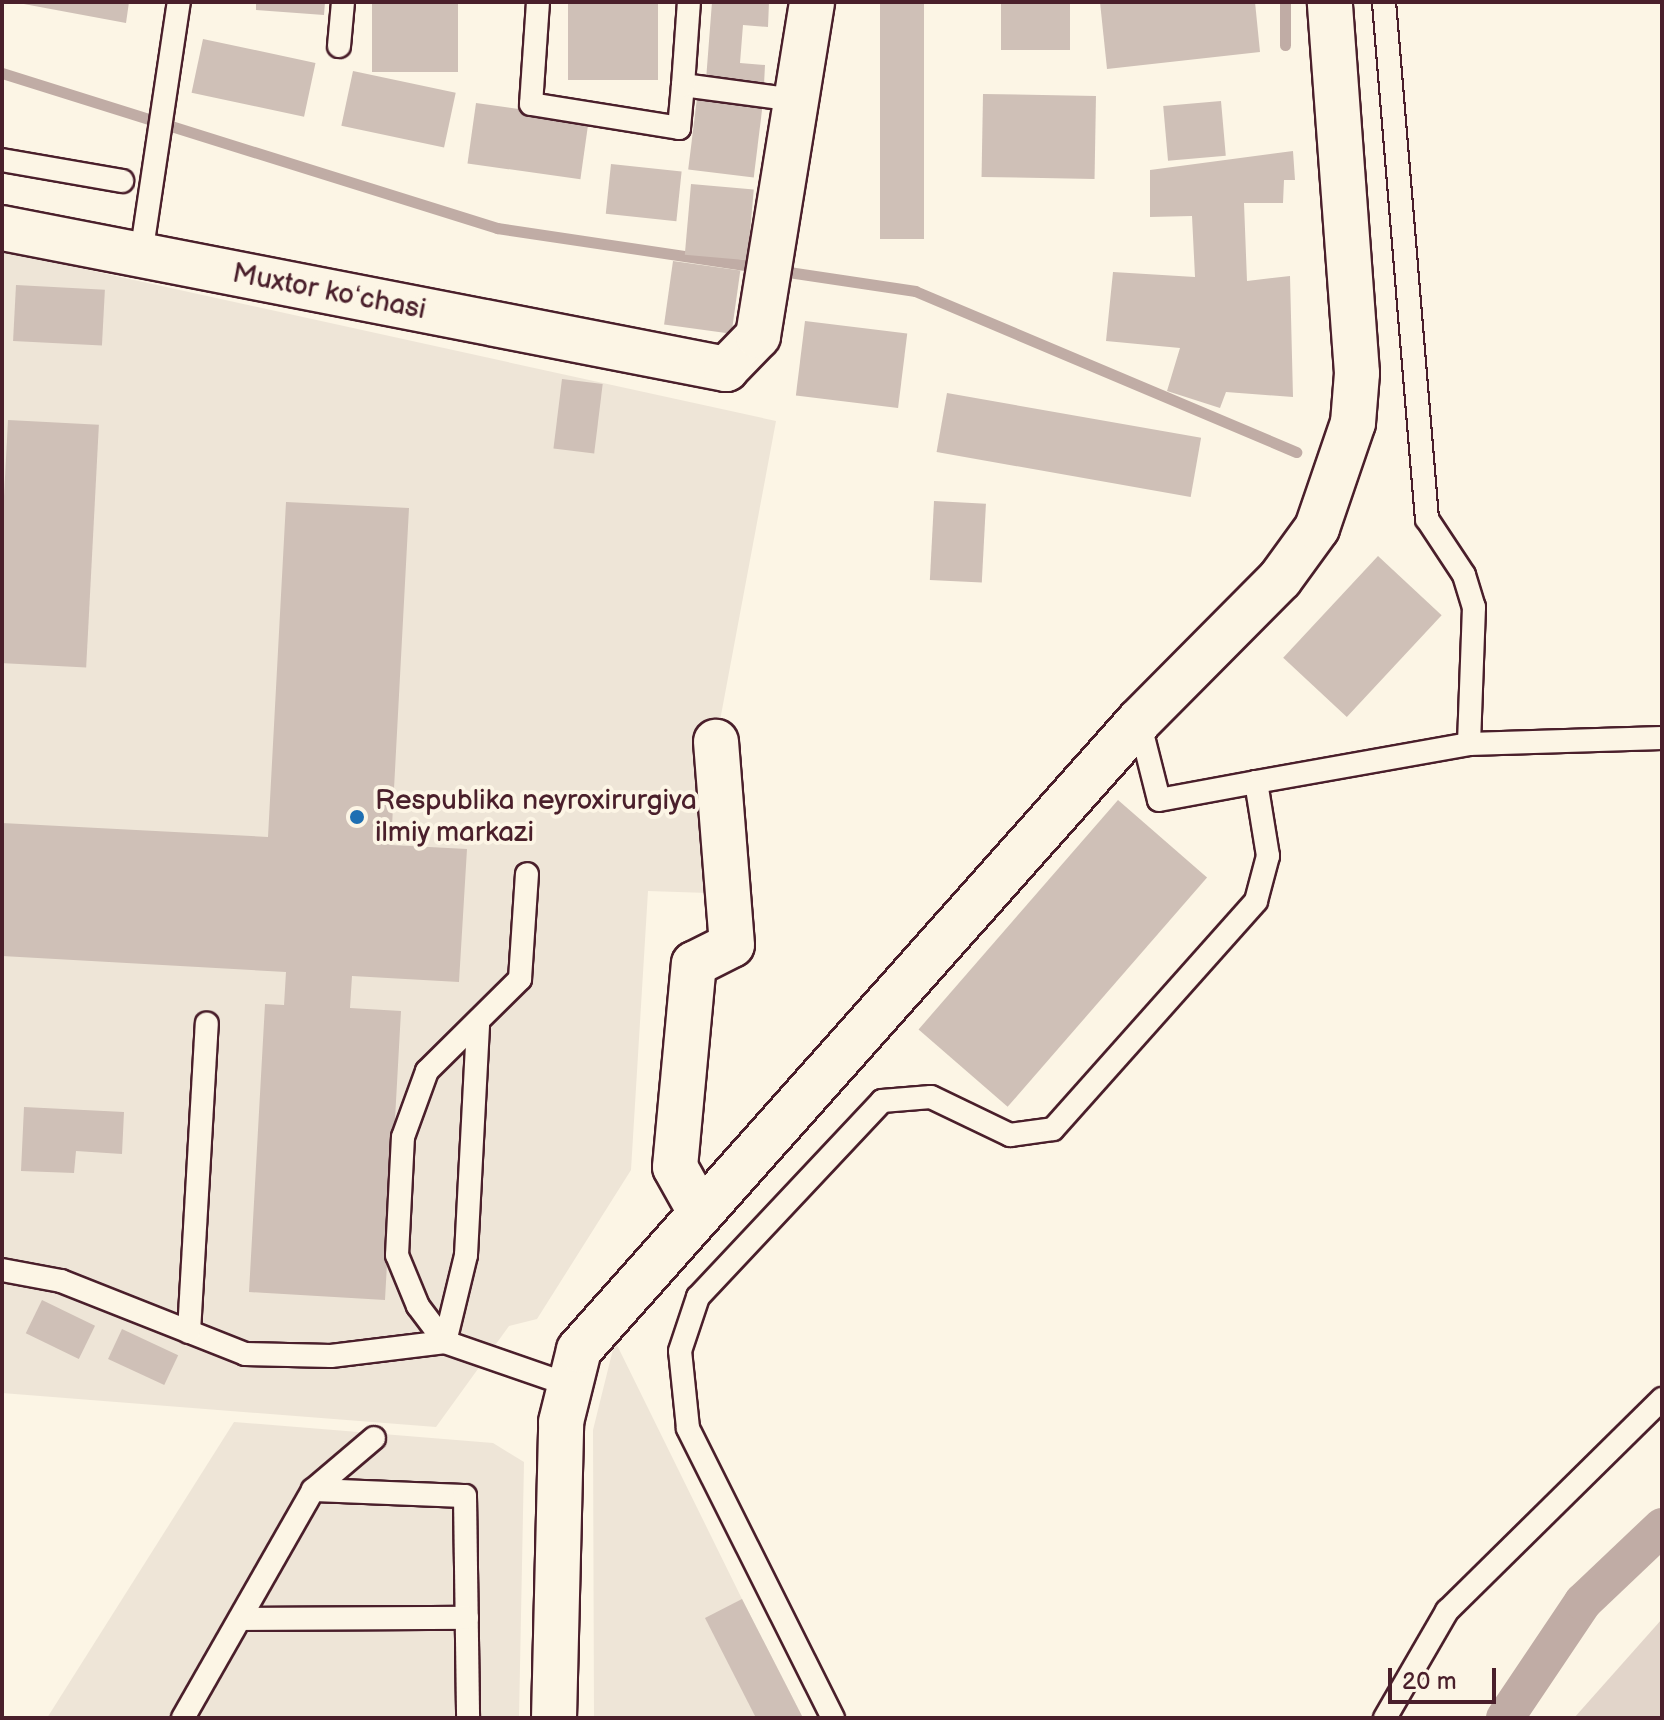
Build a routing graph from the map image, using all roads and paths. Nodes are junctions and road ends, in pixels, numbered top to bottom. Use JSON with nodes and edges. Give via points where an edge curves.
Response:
{"nodes":[{"id":1,"x":179,"y":2,"type":"edge"},
{"id":2,"x":343,"y":2,"type":"edge"},
{"id":3,"x":538,"y":2,"type":"edge"},
{"id":4,"x":689,"y":2,"type":"edge"},
{"id":5,"x":812,"y":2,"type":"edge"},
{"id":6,"x":1330,"y":2,"type":"edge"},
{"id":7,"x":1384,"y":2,"type":"edge"},
{"id":8,"x":339,"y":46,"type":"dead end"},
{"id":9,"x":683,"y":85,"type":"junction"},
{"id":10,"x":796,"y":100,"type":"junction"},
{"id":11,"x":2,"y":160,"type":"edge"},
{"id":12,"x":122,"y":181,"type":"dead end"},
{"id":13,"x":2,"y":228,"type":"edge"},
{"id":14,"x":141,"y":255,"type":"junction"},
{"id":15,"x":1139,"y":721,"type":"junction"},
{"id":16,"x":1662,"y":738,"type":"edge"},
{"id":17,"x":716,"y":742,"type":"dead end"},
{"id":18,"x":1469,"y":744,"type":"junction"},
{"id":19,"x":1256,"y":782,"type":"junction"},
{"id":20,"x":527,"y":874,"type":"dead end"},
{"id":21,"x":207,"y":1024,"type":"dead end"},
{"id":22,"x":478,"y":1025,"type":"junction"},
{"id":23,"x":699,"y":1210,"type":"junction"},
{"id":24,"x":2,"y":1270,"type":"edge"},
{"id":25,"x":189,"y":1332,"type":"junction"},
{"id":26,"x":445,"y":1342,"type":"junction"},
{"id":27,"x":566,"y":1384,"type":"junction"},
{"id":28,"x":1662,"y":1399,"type":"edge"},
{"id":29,"x":374,"y":1438,"type":"dead end"},
{"id":30,"x":313,"y":1490,"type":"junction"},
{"id":31,"x":467,"y":1618,"type":"junction"},
{"id":32,"x":243,"y":1619,"type":"junction"},
{"id":33,"x":183,"y":1718,"type":"edge"},
{"id":34,"x":468,"y":1718,"type":"edge"},
{"id":35,"x":554,"y":1718,"type":"edge"},
{"id":36,"x":833,"y":1718,"type":"edge"},
{"id":37,"x":1385,"y":1718,"type":"edge"}],
"edges":[{"from":1,"to":14,"type":"lane"},
{"from":2,"to":8,"type":"lane"},
{"from":3,"to":9,"type":"lane","via":[[531,104],[679,128]]},
{"from":4,"to":9,"type":"lane"},
{"from":5,"to":10,"type":"street"},
{"from":6,"to":15,"type":"street","via":[[1357,373],[1350,435],[1334,490],[1300,554]]},
{"from":7,"to":18,"type":"lane","via":[[1427,519],[1464,575],[1474,607]]},
{"from":9,"to":10,"type":"lane"},
{"from":10,"to":14,"type":"street","name":"Muxtor koʻchasi","via":[[760,323],[726,369]]},
{"from":11,"to":12,"type":"lane"},
{"from":13,"to":14,"type":"street","name":"Muxtor koʻchasi"},
{"from":15,"to":19,"type":"lane","via":[[1159,800]]},
{"from":15,"to":23,"type":"street"},
{"from":16,"to":18,"type":"lane"},
{"from":17,"to":23,"type":"street","via":[[732,945],[694,964],[675,1167]]},
{"from":18,"to":19,"type":"lane"},
{"from":19,"to":36,"type":"lane","via":[[1268,856],[1256,901],[1053,1129],[1010,1135],[931,1097],[882,1101],[691,1314],[679,1368],[688,1428]]},
{"from":20,"to":22,"type":"lane","via":[[520,979]]},
{"from":21,"to":25,"type":"lane"},
{"from":22,"to":26,"type":"lane","via":[[466,1255]]},
{"from":22,"to":26,"type":"lane","via":[[427,1071],[403,1137],[397,1255],[418,1306]]},
{"from":23,"to":27,"type":"street","via":[[600,1321]]},
{"from":24,"to":25,"type":"lane","via":[[61,1281]]},
{"from":25,"to":26,"type":"lane","via":[[245,1354],[331,1356]]},
{"from":26,"to":27,"type":"lane"},
{"from":27,"to":35,"type":"street"},
{"from":28,"to":37,"type":"lane","via":[[1447,1611]]},
{"from":29,"to":30,"type":"lane"},
{"from":30,"to":31,"type":"lane","via":[[465,1496]]},
{"from":30,"to":32,"type":"lane"},
{"from":31,"to":32,"type":"lane"},
{"from":31,"to":34,"type":"lane"},
{"from":32,"to":33,"type":"lane"}]}
